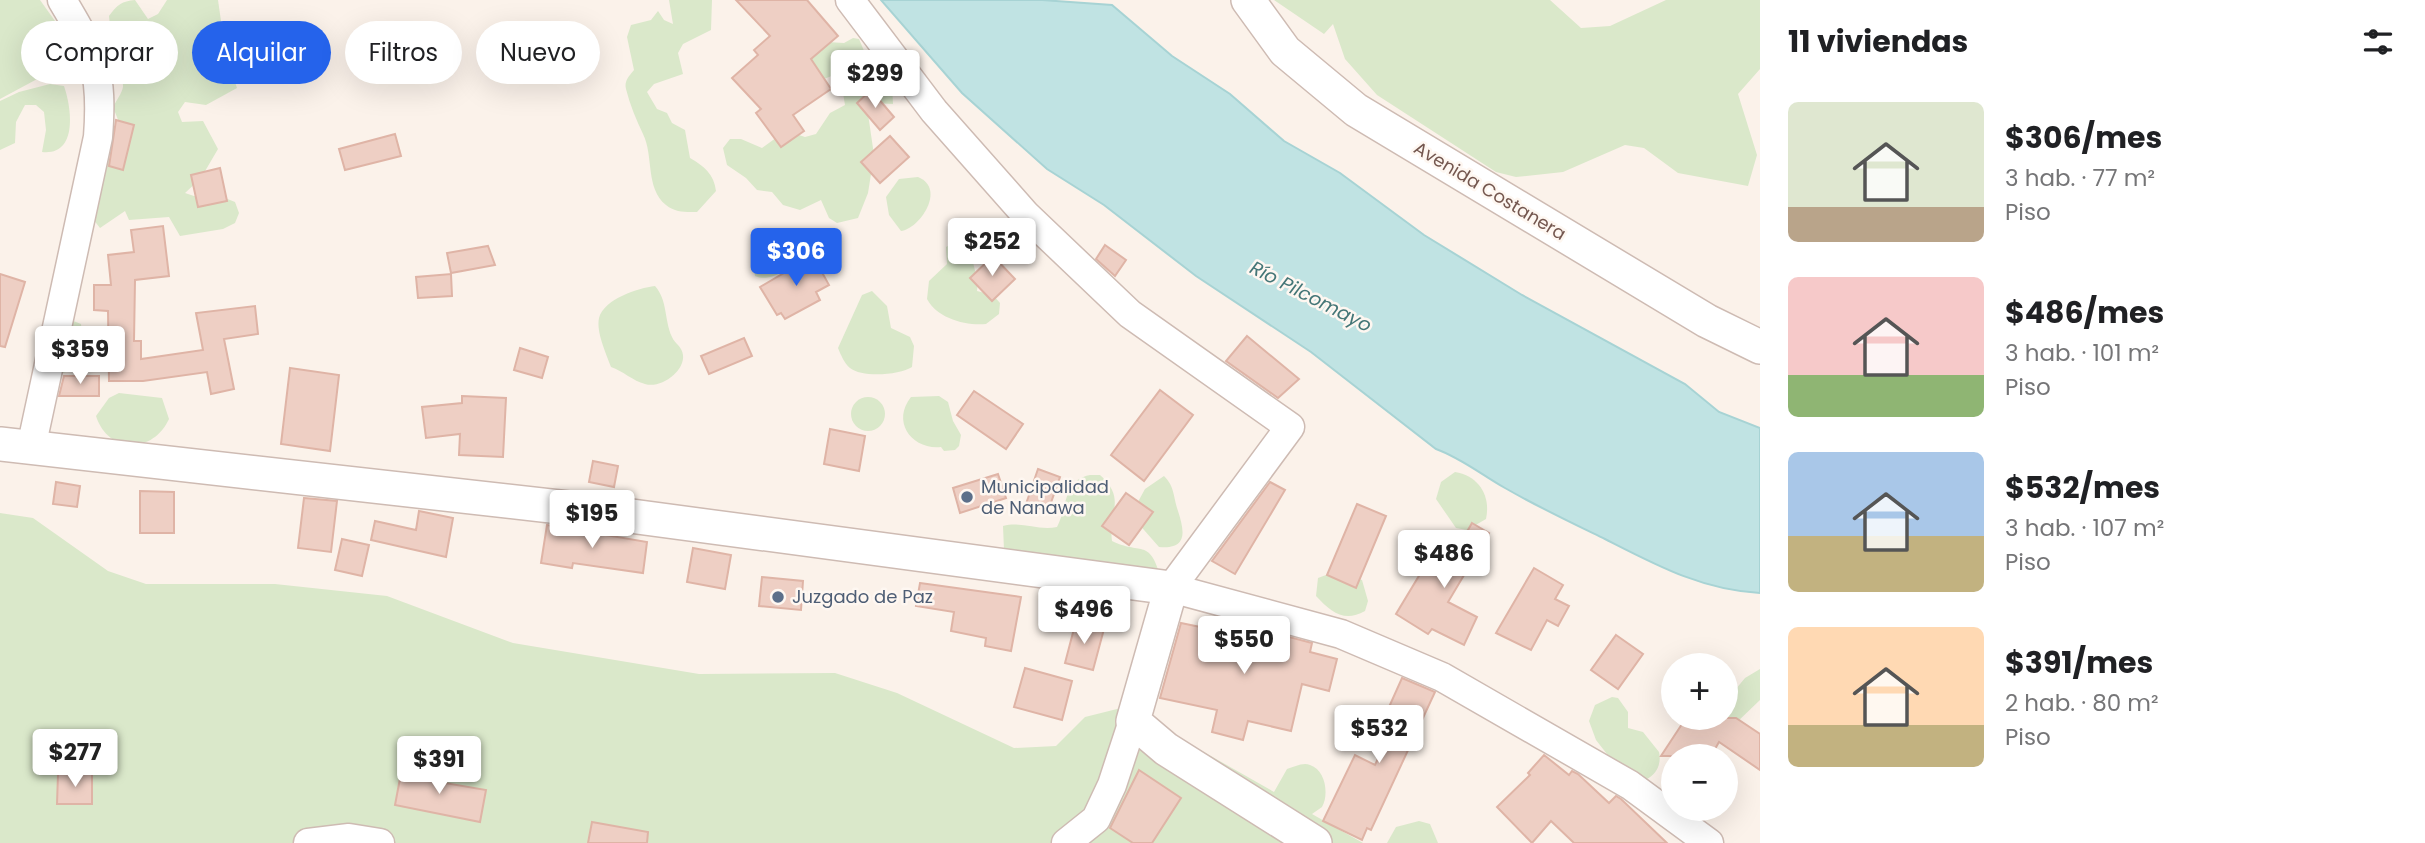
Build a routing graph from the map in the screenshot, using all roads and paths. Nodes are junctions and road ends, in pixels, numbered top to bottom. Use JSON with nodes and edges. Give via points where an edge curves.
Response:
{"nodes":[{"id":1,"x":62,"y":0,"type":"edge"},
{"id":2,"x":850,"y":0,"type":"edge"},
{"id":3,"x":1248,"y":0,"type":"edge"},
{"id":4,"x":1760,"y":347,"type":"edge"},
{"id":5,"x":15,"y":446,"type":"edge"},
{"id":6,"x":1171,"y":587,"type":"junction"},
{"id":7,"x":1133,"y":722,"type":"junction"},
{"id":8,"x":309,"y":843,"type":"edge"},
{"id":9,"x":380,"y":843,"type":"edge"},
{"id":10,"x":1066,"y":843,"type":"edge"},
{"id":11,"x":1315,"y":843,"type":"edge"},
{"id":12,"x":1709,"y":843,"type":"edge"}],
"edges":[{"from":1,"to":5,"type":"street","via":[[91,47],[102,94],[98,137]]},
{"from":2,"to":6,"type":"street","via":[[934,111],[1026,215],[1130,314],[1290,427]]},
{"from":3,"to":4,"type":"street","name":"Avenida Costanera","via":[[1285,51],[1356,110],[1707,321]]},
{"from":5,"to":6,"type":"street","via":[[586,510]]},
{"from":6,"to":7,"type":"street"},
{"from":6,"to":12,"type":"street","via":[[1340,634],[1442,677],[1630,785]]},
{"from":7,"to":10,"type":"street","via":[[1096,819]]},
{"from":7,"to":11,"type":"street","via":[[1166,749]]},
{"from":8,"to":9,"type":"street","via":[[349,838]]}]}
